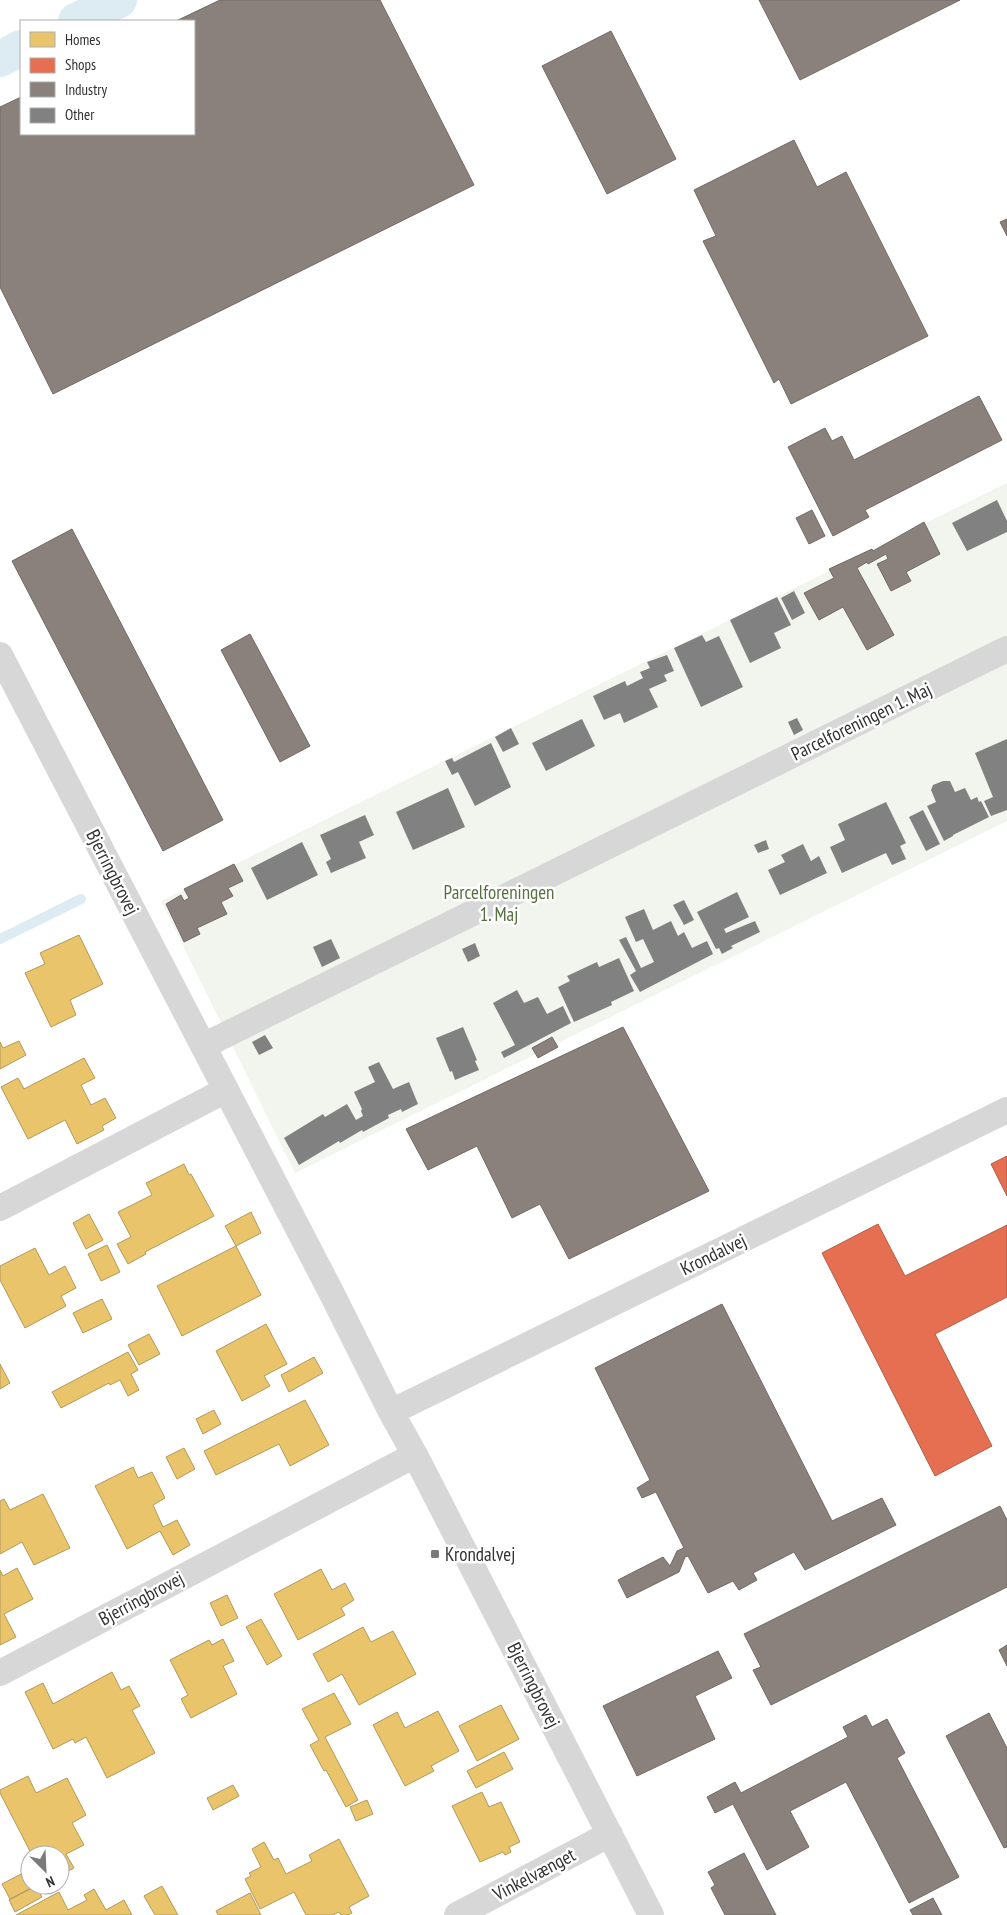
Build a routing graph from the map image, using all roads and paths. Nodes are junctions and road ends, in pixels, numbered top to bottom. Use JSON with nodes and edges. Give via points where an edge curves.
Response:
{"nodes":[{"id":1,"x":1007,"y":649,"type":"edge"},
{"id":2,"x":0,"y":655,"type":"edge"},
{"id":3,"x":203,"y":1046,"type":"junction"},
{"id":4,"x":226,"y":1090,"type":"junction"},
{"id":5,"x":1007,"y":1110,"type":"edge"},
{"id":6,"x":0,"y":1208,"type":"edge"},
{"id":7,"x":391,"y":1412,"type":"junction"},
{"id":8,"x":415,"y":1455,"type":"junction"},
{"id":9,"x":0,"y":1673,"type":"edge"},
{"id":10,"x":610,"y":1834,"type":"junction"},
{"id":11,"x":457,"y":1915,"type":"edge"},
{"id":12,"x":651,"y":1915,"type":"edge"}],
"edges":[{"from":1,"to":3,"type":"street","name":"Parcelforeningen 1. Maj"},
{"from":2,"to":3,"type":"street","name":"Bjerringbrovej"},
{"from":3,"to":4,"type":"street","name":"Bjerringbrovej"},
{"from":4,"to":6,"type":"street"},
{"from":4,"to":7,"type":"street","name":"Bjerringbrovej"},
{"from":5,"to":7,"type":"street","name":"Krondalvej"},
{"from":7,"to":8,"type":"street","name":"Bjerringbrovej"},
{"from":8,"to":9,"type":"street","name":"Bjerringbrovej"},
{"from":8,"to":10,"type":"street","name":"Bjerringbrovej"},
{"from":10,"to":11,"type":"street","name":"Vinkelvænget"},
{"from":10,"to":12,"type":"street","name":"Bjerringbrovej"}]}
